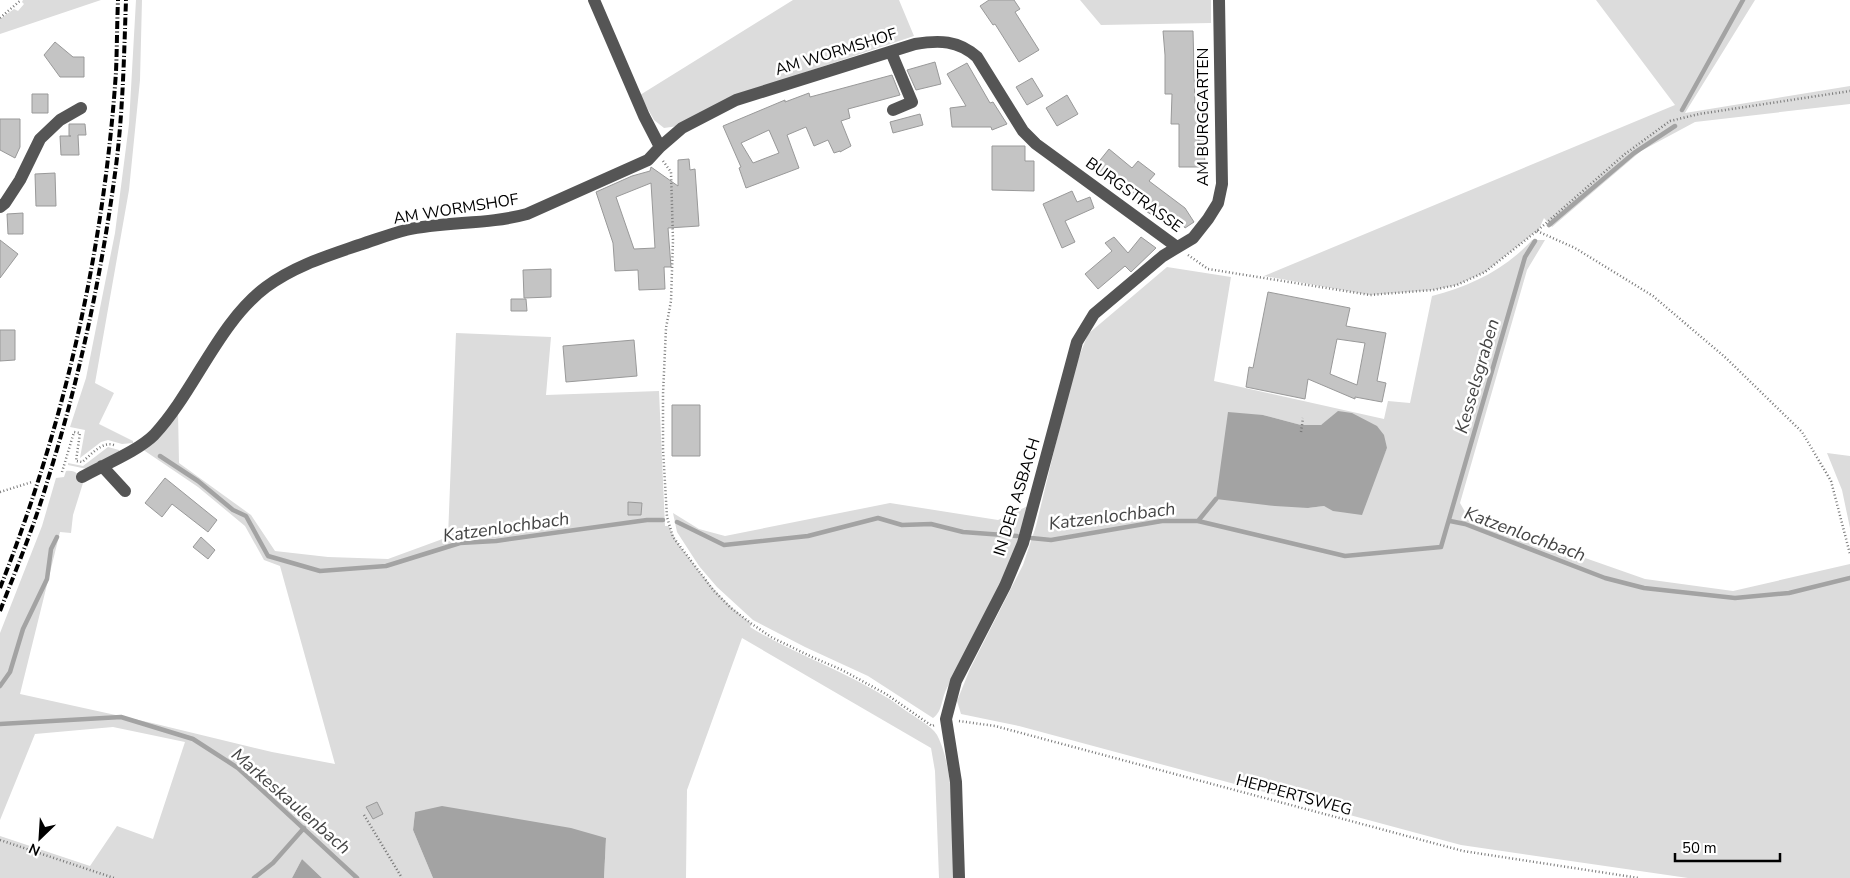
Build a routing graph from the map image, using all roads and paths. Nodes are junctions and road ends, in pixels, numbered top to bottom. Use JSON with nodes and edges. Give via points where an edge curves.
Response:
{"nodes":[{"id":1,"x":21,"y":0,"type":"edge"},
{"id":2,"x":594,"y":0,"type":"edge"},
{"id":3,"x":1219,"y":0,"type":"edge"},
{"id":4,"x":0,"y":18,"type":"edge"},
{"id":5,"x":928,"y":42,"type":"joint"},
{"id":6,"x":891,"y":52,"type":"junction"},
{"id":7,"x":1850,"y":91,"type":"edge"},
{"id":8,"x":81,"y":108,"type":"dead end"},
{"id":9,"x":893,"y":110,"type":"dead end"},
{"id":10,"x":660,"y":147,"type":"junction"},
{"id":11,"x":0,"y":207,"type":"edge"},
{"id":12,"x":1537,"y":231,"type":"junction"},
{"id":13,"x":1177,"y":247,"type":"junction"},
{"id":14,"x":1303,"y":418,"type":"dead end"},
{"id":15,"x":1301,"y":432,"type":"dead end"},
{"id":16,"x":121,"y":448,"type":"dead end"},
{"id":17,"x":102,"y":466,"type":"junction"},
{"id":18,"x":62,"y":472,"type":"dead end"},
{"id":19,"x":82,"y":477,"type":"dead end"},
{"id":20,"x":32,"y":482,"type":"dead end"},
{"id":21,"x":124,"y":491,"type":"dead end"},
{"id":22,"x":0,"y":492,"type":"edge"},
{"id":23,"x":1850,"y":554,"type":"edge"},
{"id":24,"x":946,"y":719,"type":"junction"},
{"id":25,"x":364,"y":815,"type":"dead end"},
{"id":26,"x":0,"y":840,"type":"edge"},
{"id":27,"x":114,"y":878,"type":"edge"},
{"id":28,"x":402,"y":878,"type":"edge"},
{"id":29,"x":959,"y":878,"type":"edge"},
{"id":30,"x":1638,"y":878,"type":"edge"}],
"edges":[{"from":1,"to":4,"type":"path"},
{"from":2,"to":10,"type":"street"},
{"from":3,"to":13,"type":"street","name":"AM BURGGARTEN","via":[[1222,184],[1218,203],[1208,219],[1193,238]]},
{"from":5,"to":6,"type":"street","name":"AM WORMSHOF"},
{"from":5,"to":13,"type":"street","name":"BURGSTRASSE","via":[[958,44],[969,49],[1023,131],[1036,144]]},
{"from":6,"to":9,"type":"street","via":[[912,102]]},
{"from":6,"to":10,"type":"street","name":"AM WORMSHOF","via":[[736,100],[682,128]]},
{"from":7,"to":12,"type":"path","name":"BURGSTRASSE","via":[[1670,121],[1626,154]]},
{"from":8,"to":11,"type":"street","via":[[60,120],[40,139],[20,180]]},
{"from":10,"to":17,"type":"street","name":"AM WORMSHOF","via":[[648,160],[527,214],[406,230],[295,269],[266,287],[246,305],[153,436]]},
{"from":10,"to":24,"type":"path","name":"HEPPERTSWEG","via":[[662,160],[671,172],[673,232],[671,301],[666,328],[663,449],[667,517],[673,537],[714,591],[731,608],[771,637],[886,694],[932,726]]},
{"from":12,"to":13,"type":"path","name":"BURGSTRASSE","via":[[1485,272],[1458,285],[1370,295],[1208,269]]},
{"from":12,"to":23,"type":"path","via":[[1575,248],[1653,296],[1726,358],[1802,432],[1831,481]]},
{"from":13,"to":24,"type":"street","name":"IN DER ASBACH","via":[[1094,314],[1082,331],[1023,543],[1005,586],[956,681]]},
{"from":14,"to":15,"type":"path"},
{"from":16,"to":18,"type":"path","via":[[102,445],[82,462],[76,461],[80,433],[74,432]]},
{"from":17,"to":19,"type":"street","name":"AM WORMSHOF"},
{"from":17,"to":21,"type":"street"},
{"from":20,"to":22,"type":"path"},
{"from":24,"to":29,"type":"street","name":"IN DER ASBACH","via":[[956,782]]},
{"from":24,"to":30,"type":"path","name":"HEPPERTSWEG","via":[[995,726],[1463,851]]},
{"from":25,"to":28,"type":"path"},
{"from":26,"to":27,"type":"path"}]}
